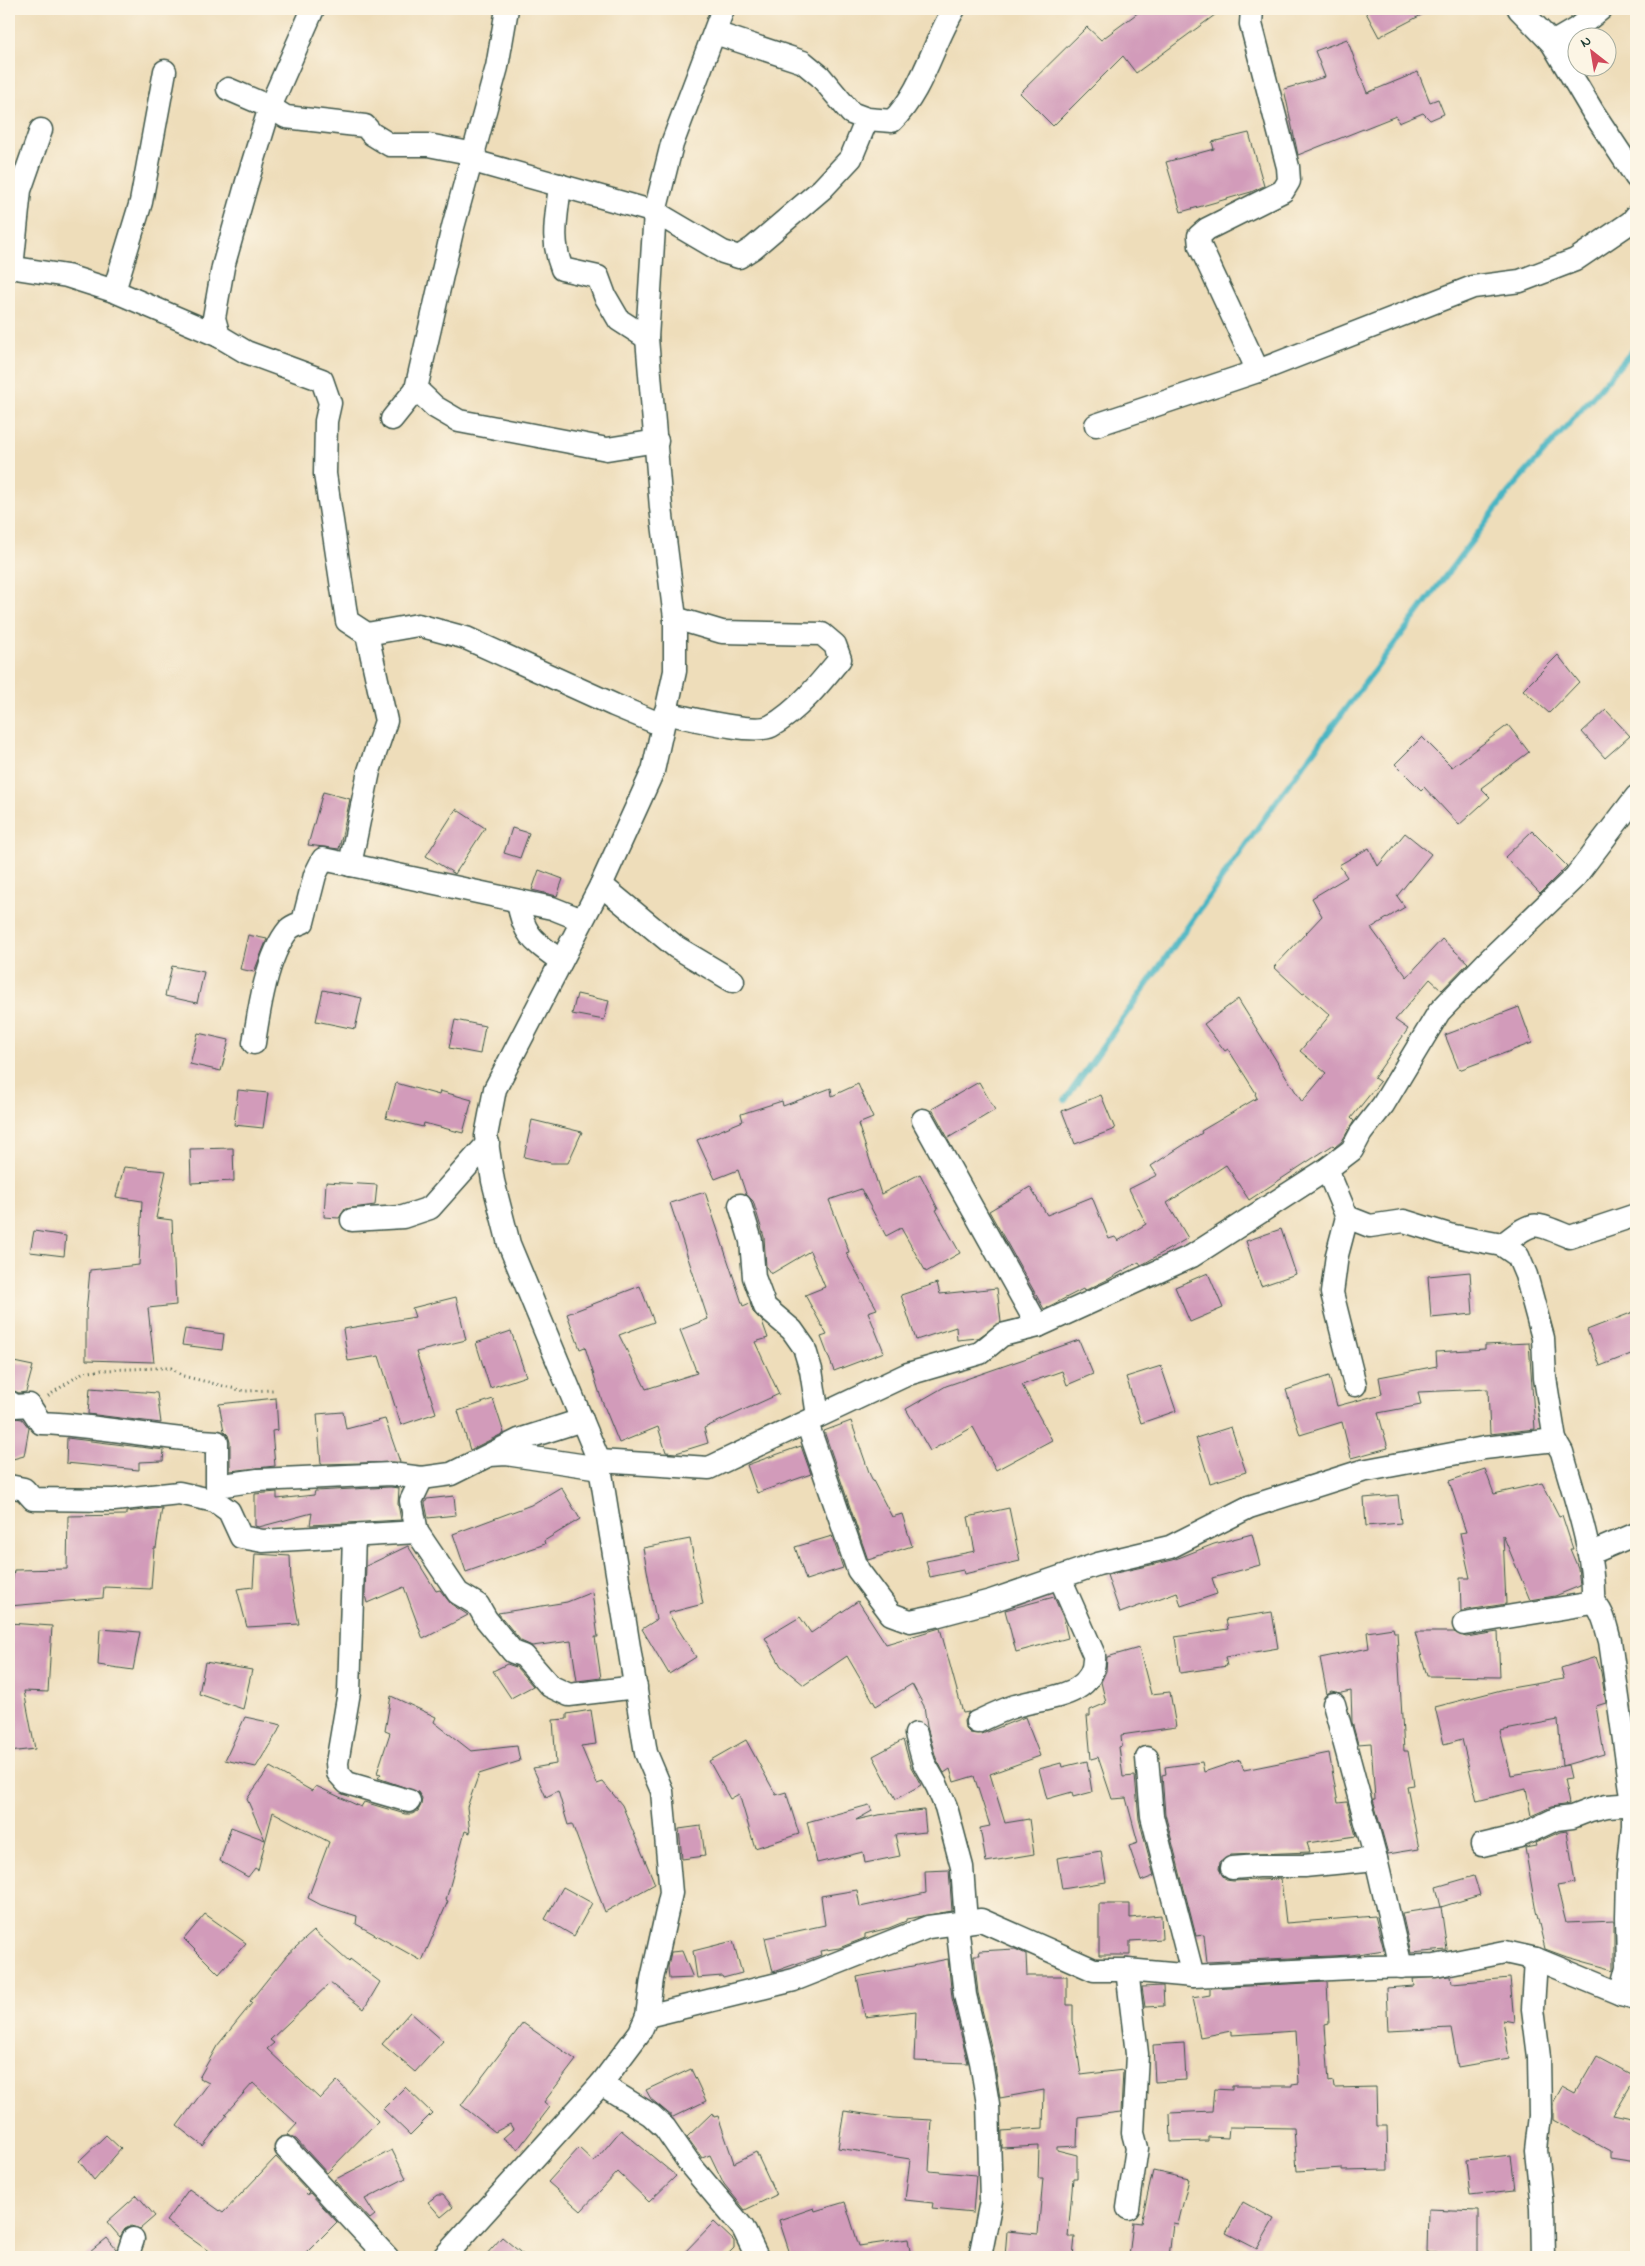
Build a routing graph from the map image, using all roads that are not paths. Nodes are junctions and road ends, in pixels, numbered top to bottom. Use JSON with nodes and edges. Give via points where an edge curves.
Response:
{"nodes":[{"id":1,"x":313,"y":9,"type":"edge"},
{"id":2,"x":507,"y":9,"type":"edge"},
{"id":3,"x":723,"y":9,"type":"edge"},
{"id":4,"x":954,"y":9,"type":"edge"},
{"id":5,"x":1252,"y":9,"type":"edge"},
{"id":6,"x":1519,"y":9,"type":"edge"},
{"id":7,"x":1601,"y":9,"type":"edge"},
{"id":8,"x":715,"y":33,"type":"junction"},
{"id":9,"x":1552,"y":43,"type":"junction"},
{"id":10,"x":165,"y":71,"type":"dead end"},
{"id":11,"x":228,"y":89,"type":"dead end"},
{"id":12,"x":270,"y":107,"type":"junction"},
{"id":13,"x":867,"y":119,"type":"junction"},
{"id":14,"x":41,"y":130,"type":"dead end"},
{"id":15,"x":474,"y":157,"type":"junction"},
{"id":16,"x":1636,"y":177,"type":"edge"},
{"id":17,"x":560,"y":185,"type":"junction"},
{"id":18,"x":655,"y":212,"type":"junction"},
{"id":19,"x":1636,"y":216,"type":"edge"},
{"id":20,"x":10,"y":268,"type":"edge"},
{"id":21,"x":114,"y":291,"type":"junction"},
{"id":22,"x":219,"y":336,"type":"junction"},
{"id":23,"x":647,"y":338,"type":"junction"},
{"id":24,"x":1258,"y":371,"type":"junction"},
{"id":25,"x":416,"y":389,"type":"junction"},
{"id":26,"x":392,"y":419,"type":"dead end"},
{"id":27,"x":1096,"y":425,"type":"dead end"},
{"id":28,"x":657,"y":442,"type":"junction"},
{"id":29,"x":675,"y":618,"type":"junction"},
{"id":30,"x":367,"y":634,"type":"junction"},
{"id":31,"x":664,"y":719,"type":"junction"},
{"id":32,"x":1636,"y":797,"type":"edge"},
{"id":33,"x":350,"y":865,"type":"junction"},
{"id":34,"x":601,"y":884,"type":"junction"},
{"id":35,"x":518,"y":901,"type":"junction"},
{"id":36,"x":582,"y":920,"type":"junction"},
{"id":37,"x":561,"y":961,"type":"junction"},
{"id":38,"x":734,"y":981,"type":"dead end"},
{"id":39,"x":254,"y":1043,"type":"dead end"},
{"id":40,"x":923,"y":1120,"type":"dead end"},
{"id":41,"x":488,"y":1143,"type":"junction"},
{"id":42,"x":1327,"y":1169,"type":"junction"},
{"id":43,"x":740,"y":1205,"type":"dead end"},
{"id":44,"x":1636,"y":1215,"type":"edge"},
{"id":45,"x":1347,"y":1217,"type":"junction"},
{"id":46,"x":352,"y":1220,"type":"dead end"},
{"id":47,"x":1502,"y":1245,"type":"junction"},
{"id":48,"x":1038,"y":1326,"type":"junction"},
{"id":49,"x":1355,"y":1385,"type":"dead end"},
{"id":50,"x":9,"y":1402,"type":"edge"},
{"id":51,"x":582,"y":1420,"type":"junction"},
{"id":52,"x":813,"y":1420,"type":"junction"},
{"id":53,"x":1555,"y":1440,"type":"junction"},
{"id":54,"x":485,"y":1455,"type":"junction"},
{"id":55,"x":600,"y":1464,"type":"junction"},
{"id":56,"x":422,"y":1478,"type":"junction"},
{"id":57,"x":9,"y":1486,"type":"edge"},
{"id":58,"x":417,"y":1532,"type":"junction"},
{"id":59,"x":1636,"y":1534,"type":"edge"},
{"id":60,"x":354,"y":1536,"type":"junction"},
{"id":61,"x":1589,"y":1554,"type":"junction"},
{"id":62,"x":1060,"y":1578,"type":"junction"},
{"id":63,"x":1593,"y":1603,"type":"junction"},
{"id":64,"x":1464,"y":1624,"type":"dead end"},
{"id":65,"x":636,"y":1687,"type":"junction"},
{"id":66,"x":1334,"y":1704,"type":"dead end"},
{"id":67,"x":977,"y":1722,"type":"dead end"},
{"id":68,"x":916,"y":1734,"type":"dead end"},
{"id":69,"x":1148,"y":1758,"type":"dead end"},
{"id":70,"x":409,"y":1801,"type":"dead end"},
{"id":71,"x":1634,"y":1804,"type":"edge"},
{"id":72,"x":1482,"y":1844,"type":"dead end"},
{"id":73,"x":1376,"y":1859,"type":"junction"},
{"id":74,"x":1232,"y":1868,"type":"dead end"},
{"id":75,"x":962,"y":1923,"type":"junction"},
{"id":76,"x":1536,"y":1959,"type":"junction"},
{"id":77,"x":1401,"y":1968,"type":"junction"},
{"id":78,"x":1127,"y":1970,"type":"junction"},
{"id":79,"x":1193,"y":1976,"type":"junction"},
{"id":80,"x":1629,"y":1996,"type":"edge"},
{"id":81,"x":647,"y":2016,"type":"junction"},
{"id":82,"x":601,"y":2084,"type":"junction"},
{"id":83,"x":286,"y":2148,"type":"dead end"},
{"id":84,"x":1128,"y":2208,"type":"dead end"},
{"id":85,"x":387,"y":2257,"type":"edge"},
{"id":86,"x":444,"y":2257,"type":"edge"},
{"id":87,"x":757,"y":2257,"type":"edge"},
{"id":88,"x":980,"y":2257,"type":"edge"},
{"id":89,"x":1543,"y":2257,"type":"edge"}],
"edges":[{"from":1,"to":12,"type":"street"},
{"from":2,"to":15,"type":"street","via":[[497,67]]},
{"from":3,"to":8,"type":"street"},
{"from":4,"to":13,"type":"street","via":[[905,108],[892,121]]},
{"from":5,"to":24,"type":"street","via":[[1251,24],[1289,181],[1283,191],[1199,236],[1200,246]]},
{"from":6,"to":9,"type":"street"},
{"from":7,"to":9,"type":"street"},
{"from":8,"to":13,"type":"street","via":[[803,62],[820,76],[852,113]]},
{"from":8,"to":18,"type":"street","via":[[672,144]]},
{"from":9,"to":16,"type":"street","via":[[1592,112]]},
{"from":10,"to":21,"type":"street","via":[[141,202]]},
{"from":11,"to":12,"type":"street"},
{"from":12,"to":15,"type":"street","via":[[286,117],[365,126],[390,145],[428,145]]},
{"from":12,"to":22,"type":"street","via":[[223,267],[214,318]]},
{"from":13,"to":18,"type":"street","via":[[851,158],[822,189],[739,257],[724,252]]},
{"from":14,"to":20,"type":"street","via":[[20,190]]},
{"from":15,"to":17,"type":"street"},
{"from":15,"to":25,"type":"street"},
{"from":17,"to":18,"type":"street"},
{"from":17,"to":23,"type":"street","via":[[554,242],[562,269],[598,277],[619,320]]},
{"from":18,"to":23,"type":"street"},
{"from":19,"to":24,"type":"street","via":[[1575,260],[1520,281],[1473,287]]},
{"from":20,"to":21,"type":"street","via":[[67,276]]},
{"from":21,"to":22,"type":"street"},
{"from":22,"to":30,"type":"street","via":[[246,352],[322,380],[330,403],[326,421],[325,474],[347,621]]},
{"from":23,"to":28,"type":"street"},
{"from":24,"to":27,"type":"street"},
{"from":25,"to":26,"type":"street"},
{"from":25,"to":28,"type":"street","via":[[435,408],[459,421],[607,448]]},
{"from":28,"to":29,"type":"street","via":[[661,508]]},
{"from":29,"to":31,"type":"street","via":[[675,671]]},
{"from":29,"to":31,"type":"street","via":[[722,632],[822,634],[835,645],[840,659],[811,695],[770,727],[733,727]]},
{"from":30,"to":31,"type":"street","via":[[418,625],[466,638],[614,705]]},
{"from":30,"to":33,"type":"street","via":[[386,721],[368,771]]},
{"from":31,"to":34,"type":"street","via":[[653,770]]},
{"from":32,"to":42,"type":"street","via":[[1575,877],[1439,1012],[1352,1150]]},
{"from":33,"to":35,"type":"street"},
{"from":33,"to":39,"type":"street","via":[[323,860],[314,875],[303,922],[290,928],[273,955],[259,1007]]},
{"from":34,"to":36,"type":"street"},
{"from":34,"to":38,"type":"street","via":[[676,947]]},
{"from":35,"to":36,"type":"street","via":[[552,908]]},
{"from":35,"to":37,"type":"street","via":[[520,918],[532,940]]},
{"from":36,"to":37,"type":"street"},
{"from":37,"to":41,"type":"street","via":[[495,1089],[486,1136]]},
{"from":40,"to":48,"type":"street"},
{"from":41,"to":46,"type":"street","via":[[430,1208],[403,1217]]},
{"from":41,"to":51,"type":"street","via":[[493,1181],[509,1244]]},
{"from":42,"to":45,"type":"street"},
{"from":42,"to":48,"type":"street","via":[[1192,1256]]},
{"from":43,"to":52,"type":"street","via":[[751,1241],[754,1277],[765,1307],[792,1330],[804,1347],[811,1370]]},
{"from":44,"to":47,"type":"street","via":[[1570,1237],[1540,1225],[1525,1226]]},
{"from":45,"to":47,"type":"street","via":[[1370,1226],[1404,1221],[1449,1235]]},
{"from":45,"to":49,"type":"street","via":[[1332,1293]]},
{"from":47,"to":53,"type":"street","via":[[1518,1256],[1543,1338],[1545,1378]]},
{"from":48,"to":52,"type":"street","via":[[1002,1335],[980,1353],[908,1374]]},
{"from":50,"to":56,"type":"street","via":[[16,1406],[29,1405],[42,1423],[80,1424],[167,1438],[217,1442],[217,1486],[258,1480],[391,1474]]},
{"from":51,"to":54,"type":"street","via":[[519,1440]]},
{"from":51,"to":55,"type":"street"},
{"from":52,"to":55,"type":"street","via":[[708,1468]]},
{"from":52,"to":62,"type":"street","via":[[858,1570],[891,1614],[910,1621],[935,1616]]},
{"from":53,"to":61,"type":"street","via":[[1562,1452]]},
{"from":53,"to":62,"type":"street","via":[[1484,1448],[1362,1471],[1249,1507],[1170,1547],[1098,1564]]},
{"from":54,"to":55,"type":"street","via":[[506,1454]]},
{"from":54,"to":56,"type":"street","via":[[451,1474]]},
{"from":55,"to":65,"type":"street"},
{"from":56,"to":58,"type":"street","via":[[411,1501]]},
{"from":57,"to":60,"type":"street","via":[[24,1489],[33,1499],[114,1500],[179,1493],[215,1501],[229,1511],[242,1537],[263,1541]]},
{"from":58,"to":60,"type":"street"},
{"from":58,"to":65,"type":"street","via":[[458,1593],[478,1605],[513,1652],[524,1656],[550,1686],[569,1695]]},
{"from":59,"to":61,"type":"street"},
{"from":60,"to":70,"type":"street","via":[[349,1692],[338,1773],[348,1783]]},
{"from":61,"to":63,"type":"street","via":[[1594,1584]]},
{"from":62,"to":67,"type":"street","via":[[1094,1655],[1089,1679],[1071,1692],[1014,1707]]},
{"from":63,"to":64,"type":"street"},
{"from":63,"to":71,"type":"street","via":[[1598,1606],[1610,1641]]},
{"from":65,"to":81,"type":"street","via":[[646,1753],[662,1791],[671,1893]]},
{"from":66,"to":73,"type":"street"},
{"from":68,"to":75,"type":"street","via":[[924,1763],[946,1807],[962,1867]]},
{"from":69,"to":79,"type":"street","via":[[1152,1816]]},
{"from":71,"to":72,"type":"street","via":[[1590,1810],[1556,1819],[1520,1836]]},
{"from":71,"to":80,"type":"street","via":[[1628,1875]]},
{"from":73,"to":74,"type":"street"},
{"from":73,"to":77,"type":"street"},
{"from":75,"to":78,"type":"street","via":[[981,1920],[1094,1970]]},
{"from":75,"to":81,"type":"street","via":[[928,1927],[794,1980]]},
{"from":75,"to":88,"type":"street","via":[[966,1995],[988,2104],[991,2201]]},
{"from":76,"to":77,"type":"street","via":[[1505,1952],[1435,1966]]},
{"from":76,"to":80,"type":"street"},
{"from":76,"to":89,"type":"street","via":[[1533,2009],[1539,2057],[1540,2116],[1536,2150]]},
{"from":77,"to":79,"type":"street"},
{"from":78,"to":79,"type":"street"},
{"from":78,"to":84,"type":"street","via":[[1137,2054],[1133,2132],[1137,2148]]},
{"from":81,"to":82,"type":"street","via":[[640,2032]]},
{"from":82,"to":86,"type":"street"},
{"from":82,"to":87,"type":"street","via":[[651,2115],[665,2128],[692,2167],[743,2228]]},
{"from":83,"to":85,"type":"street"}]}
